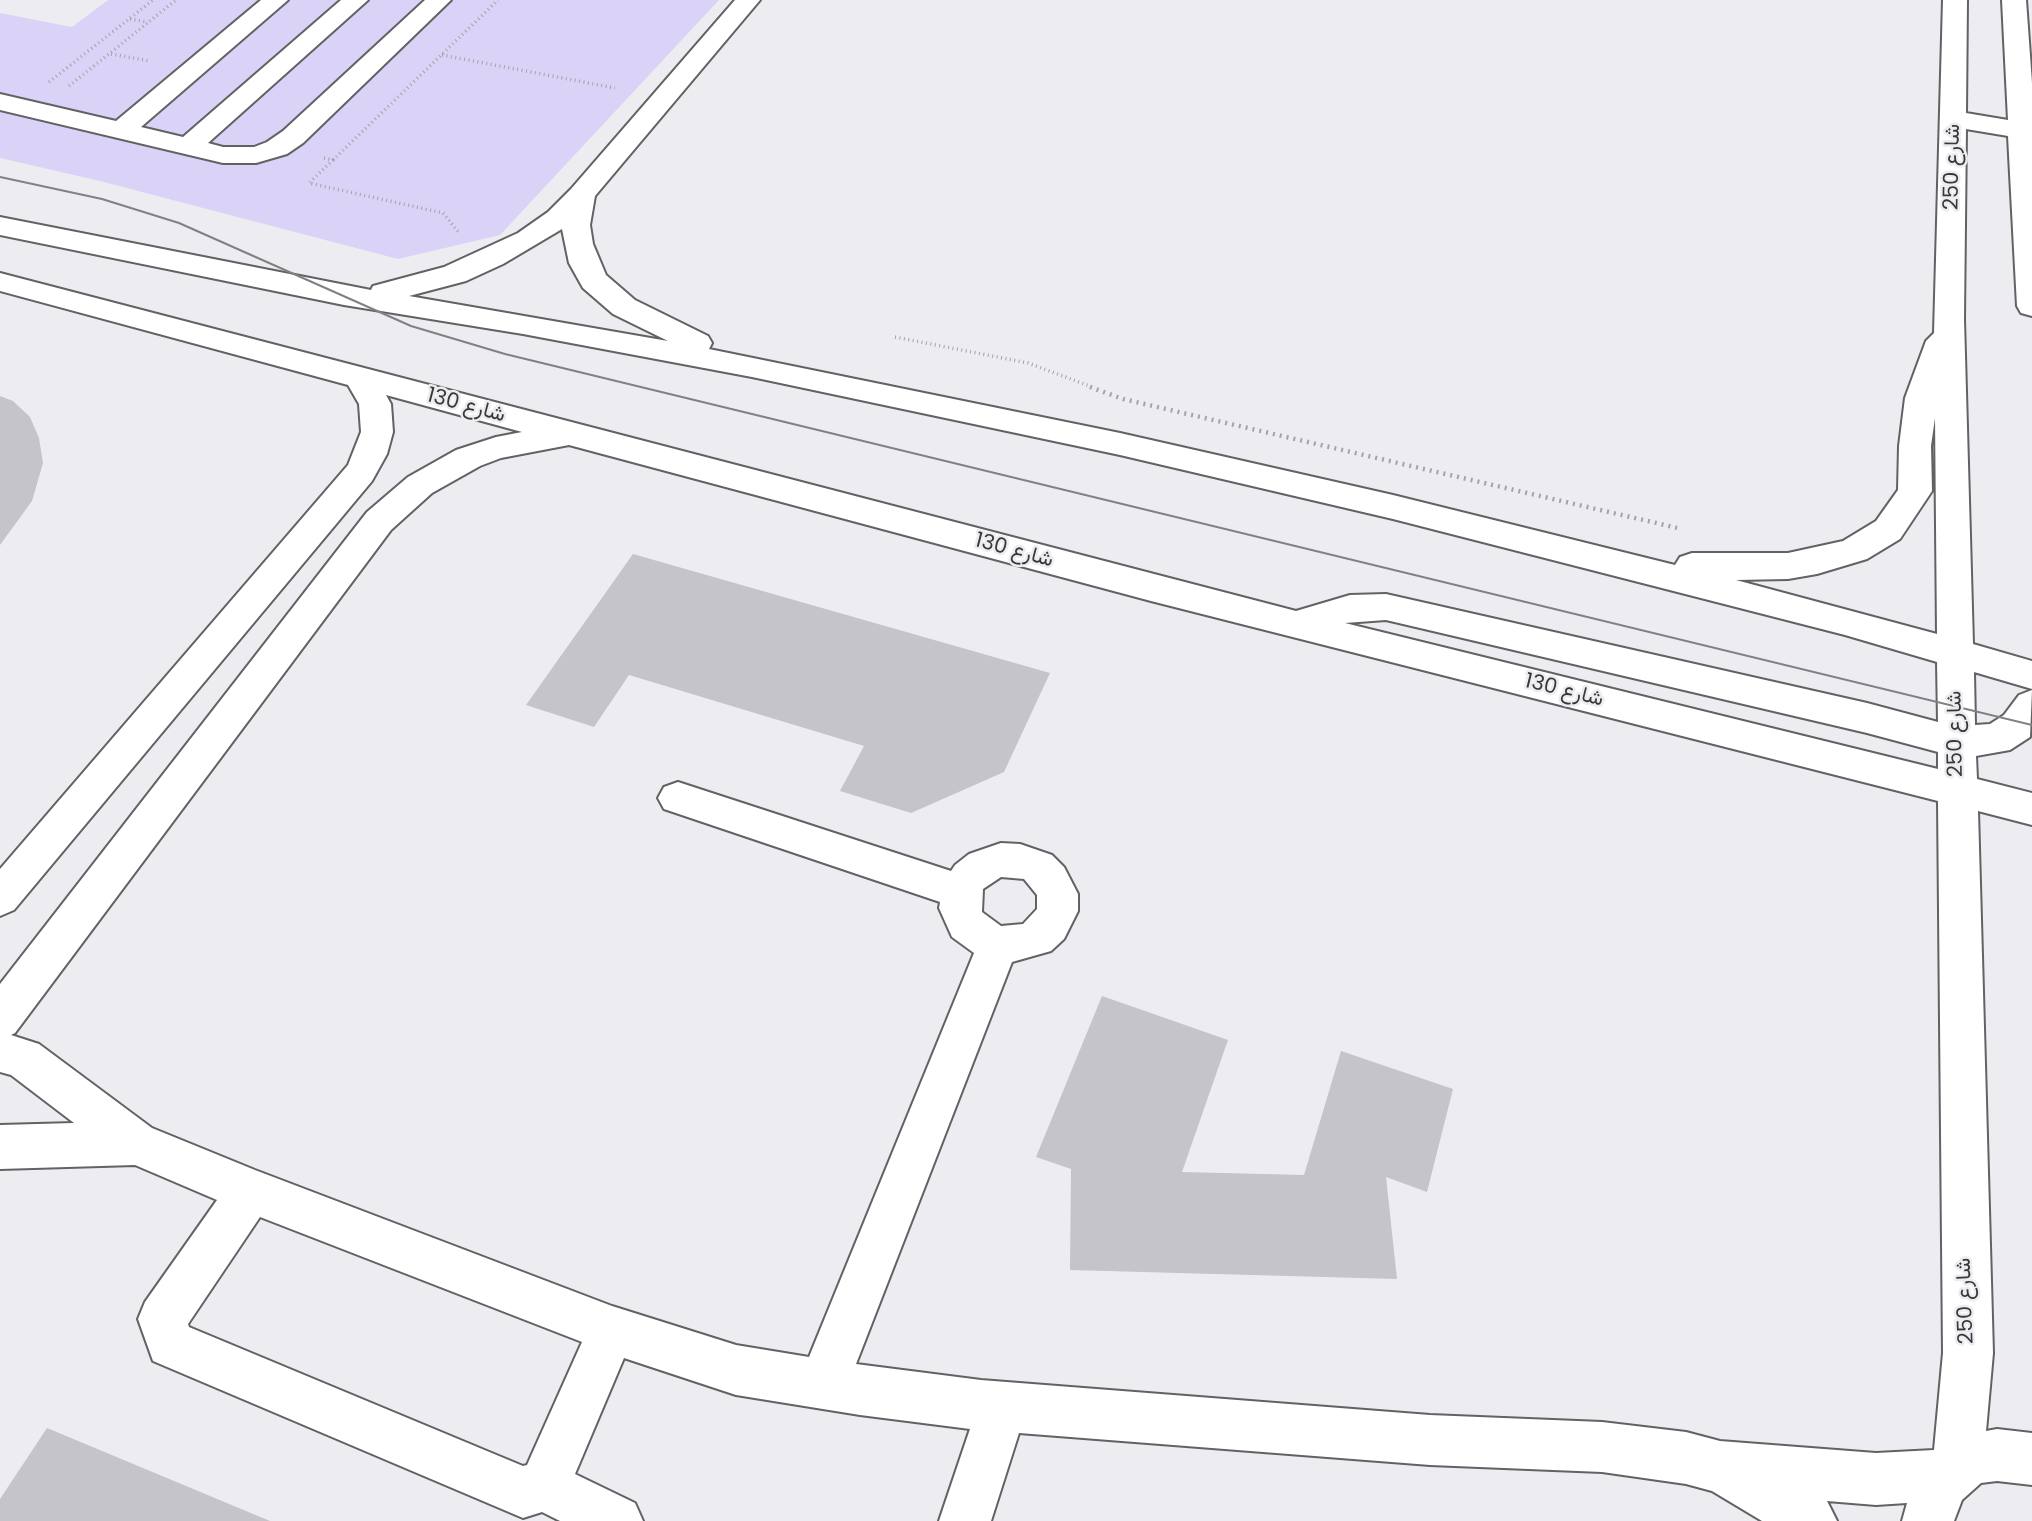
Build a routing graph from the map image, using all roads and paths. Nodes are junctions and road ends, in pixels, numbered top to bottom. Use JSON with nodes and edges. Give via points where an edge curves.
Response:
{"nodes":[{"id":1,"x":153,"y":0,"type":"edge"},
{"id":2,"x":176,"y":0,"type":"edge"},
{"id":3,"x":276,"y":0,"type":"edge"},
{"id":4,"x":356,"y":0,"type":"edge"},
{"id":5,"x":439,"y":0,"type":"edge"},
{"id":6,"x":498,"y":0,"type":"edge"},
{"id":7,"x":748,"y":0,"type":"edge"},
{"id":8,"x":1955,"y":0,"type":"edge"},
{"id":9,"x":2014,"y":0,"type":"edge"},
{"id":10,"x":129,"y":19,"type":"junction"},
{"id":11,"x":148,"y":22,"type":"junction"},
{"id":12,"x":441,"y":55,"type":"junction"},
{"id":13,"x":47,"y":84,"type":"dead end"},
{"id":14,"x":68,"y":87,"type":"dead end"},
{"id":15,"x":615,"y":88,"type":"dead end"},
{"id":16,"x":0,"y":102,"type":"edge"},
{"id":17,"x":1953,"y":119,"type":"junction"},
{"id":18,"x":2024,"y":120,"type":"edge"},
{"id":19,"x":122,"y":130,"type":"junction"},
{"id":20,"x":189,"y":146,"type":"junction"},
{"id":21,"x":278,"y":148,"type":"junction"},
{"id":22,"x":333,"y":160,"type":"junction"},
{"id":23,"x":581,"y":195,"type":"junction"},
{"id":24,"x":0,"y":226,"type":"edge"},
{"id":25,"x":494,"y":258,"type":"junction"},
{"id":26,"x":0,"y":282,"type":"edge"},
{"id":27,"x":369,"y":297,"type":"junction"},
{"id":28,"x":2032,"y":306,"type":"edge"},
{"id":29,"x":1949,"y":319,"type":"junction"},
{"id":30,"x":895,"y":337,"type":"dead end"},
{"id":31,"x":752,"y":367,"type":"junction"},
{"id":32,"x":360,"y":378,"type":"junction"},
{"id":33,"x":573,"y":434,"type":"junction"},
{"id":34,"x":1691,"y":531,"type":"dead end"},
{"id":35,"x":1614,"y":563,"type":"junction"},
{"id":36,"x":1297,"y":624,"type":"junction"},
{"id":37,"x":1954,"y":653,"type":"junction"},
{"id":38,"x":2032,"y":675,"type":"edge"},
{"id":39,"x":2032,"y":705,"type":"edge"},
{"id":40,"x":1956,"y":742,"type":"junction"},
{"id":41,"x":1957,"y":790,"type":"junction"},
{"id":42,"x":678,"y":798,"type":"dead end"},
{"id":43,"x":2032,"y":809,"type":"edge"},
{"id":44,"x":961,"y":892,"type":"junction"},
{"id":45,"x":0,"y":898,"type":"edge"},
{"id":46,"x":998,"y":944,"type":"junction"},
{"id":47,"x":0,"y":1020,"type":"edge"},
{"id":48,"x":0,"y":1052,"type":"edge"},
{"id":49,"x":136,"y":1143,"type":"junction"},
{"id":50,"x":0,"y":1147,"type":"edge"},
{"id":51,"x":251,"y":1191,"type":"junction"},
{"id":52,"x":612,"y":1330,"type":"junction"},
{"id":53,"x":823,"y":1384,"type":"junction"},
{"id":54,"x":1003,"y":1405,"type":"junction"},
{"id":55,"x":2032,"y":1459,"type":"edge"},
{"id":56,"x":1720,"y":1467,"type":"junction"},
{"id":57,"x":1954,"y":1471,"type":"junction"},
{"id":58,"x":544,"y":1486,"type":"junction"},
{"id":59,"x":617,"y":1521,"type":"edge"},
{"id":60,"x":965,"y":1521,"type":"edge"},
{"id":61,"x":1811,"y":1521,"type":"edge"},
{"id":62,"x":1928,"y":1521,"type":"edge"}],
"edges":[{"from":1,"to":10,"type":"path"},
{"from":2,"to":11,"type":"path"},
{"from":3,"to":19,"type":"street"},
{"from":4,"to":20,"type":"street"},
{"from":5,"to":21,"type":"street"},
{"from":6,"to":12,"type":"path"},
{"from":7,"to":23,"type":"street"},
{"from":8,"to":17,"type":"street","name":"شارع 250"},
{"from":9,"to":18,"type":"street"},
{"from":10,"to":11,"type":"path"},
{"from":10,"to":13,"type":"path"},
{"from":11,"to":14,"type":"path"},
{"from":12,"to":15,"type":"path"},
{"from":12,"to":22,"type":"path"},
{"from":16,"to":19,"type":"street"},
{"from":17,"to":18,"type":"street"},
{"from":17,"to":29,"type":"street","name":"شارع 250"},
{"from":18,"to":28,"type":"street"},
{"from":19,"to":20,"type":"street"},
{"from":20,"to":21,"type":"street","via":[[233,156]]},
{"from":21,"to":22,"type":"path"},
{"from":22,"to":25,"type":"path","via":[[309,183],[443,213],[461,237]]},
{"from":23,"to":25,"type":"street","via":[[548,225]]},
{"from":23,"to":31,"type":"street","via":[[578,244],[594,281],[646,319]]},
{"from":24,"to":27,"type":"street"},
{"from":25,"to":27,"type":"street","via":[[455,274]]},
{"from":26,"to":32,"type":"street","name":"شارع 130"},
{"from":27,"to":31,"type":"street"},
{"from":29,"to":35,"type":"street","via":[[1921,398],[1915,491],[1888,530],[1855,550],[1787,566]]},
{"from":29,"to":37,"type":"street","name":"شارع 250"},
{"from":30,"to":34,"type":"path","via":[[1028,363],[1122,399]]},
{"from":31,"to":35,"type":"street","via":[[1120,444]]},
{"from":32,"to":33,"type":"street","name":"شارع 130"},
{"from":32,"to":45,"type":"street","via":[[374,404],[377,432],[359,473]]},
{"from":33,"to":36,"type":"street","name":"شارع 130"},
{"from":33,"to":47,"type":"street","via":[[496,448],[468,458],[420,485],[379,521]]},
{"from":35,"to":37,"type":"street"},
{"from":36,"to":40,"type":"street","via":[[1350,608],[1386,607]]},
{"from":36,"to":41,"type":"street","name":"شارع 130"},
{"from":37,"to":38,"type":"street"},
{"from":37,"to":40,"type":"street","name":"شارع 250"},
{"from":39,"to":40,"type":"street","via":[[2017,726],[1997,739]]},
{"from":40,"to":41,"type":"street","name":"شارع 250"},
{"from":41,"to":43,"type":"street","name":"شارع 130"},
{"from":41,"to":57,"type":"street","name":"شارع 250","via":[[1968,1353]]},
{"from":42,"to":44,"type":"street"},
{"from":44,"to":46,"type":"street","via":[[960,908],[967,924]]},
{"from":44,"to":46,"type":"street","via":[[969,877],[1001,860],[1038,867],[1051,878],[1058,894],[1057,911],[1049,926],[1036,938]]},
{"from":46,"to":53,"type":"street"},
{"from":48,"to":49,"type":"street","via":[[23,1058]]},
{"from":49,"to":50,"type":"street"},
{"from":49,"to":51,"type":"street"},
{"from":51,"to":52,"type":"street"},
{"from":51,"to":58,"type":"street","via":[[162,1319],[170,1344],[523,1492]]},
{"from":52,"to":53,"type":"street","via":[[736,1370]]},
{"from":52,"to":58,"type":"street"},
{"from":53,"to":54,"type":"street"},
{"from":54,"to":56,"type":"street","via":[[1430,1440],[1602,1447]]},
{"from":54,"to":60,"type":"street"},
{"from":55,"to":57,"type":"street","via":[[1997,1455],[1975,1459]]},
{"from":56,"to":57,"type":"street","via":[[1876,1479]]},
{"from":56,"to":61,"type":"street"},
{"from":57,"to":62,"type":"street","via":[[1934,1500]]},
{"from":58,"to":59,"type":"street"}]}
